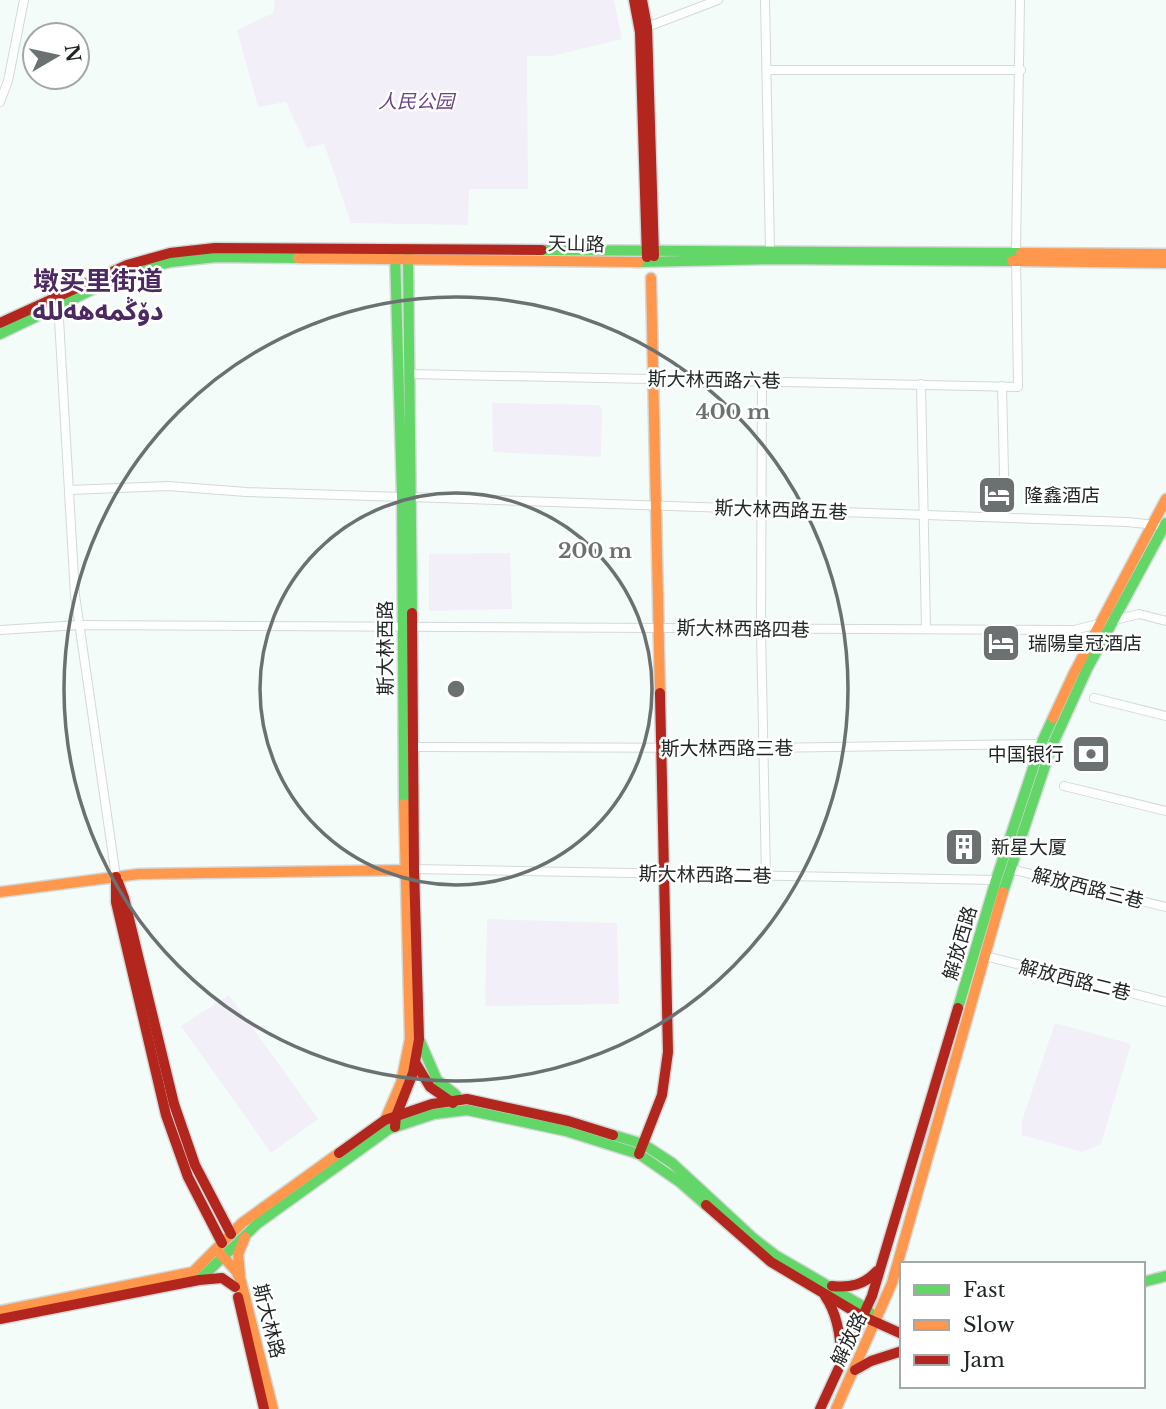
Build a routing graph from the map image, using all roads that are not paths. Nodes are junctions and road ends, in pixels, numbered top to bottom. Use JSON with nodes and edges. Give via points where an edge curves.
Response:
{"nodes":[{"id":1,"x":24,"y":0,"type":"edge"},
{"id":2,"x":634,"y":0,"type":"edge"},
{"id":3,"x":642,"y":0,"type":"edge"},
{"id":4,"x":718,"y":0,"type":"edge"},
{"id":5,"x":765,"y":0,"type":"edge"},
{"id":6,"x":1020,"y":0,"type":"edge"},
{"id":7,"x":647,"y":27,"type":"junction"},
{"id":8,"x":767,"y":69,"type":"junction"},
{"id":9,"x":1021,"y":70,"type":"junction"},
{"id":10,"x":0,"y":102,"type":"edge"},
{"id":11,"x":770,"y":250,"type":"junction"},
{"id":12,"x":1166,"y":254,"type":"edge"},
{"id":13,"x":395,"y":255,"type":"junction"},
{"id":14,"x":408,"y":255,"type":"junction"},
{"id":15,"x":651,"y":256,"type":"junction"},
{"id":16,"x":1016,"y":257,"type":"junction"},
{"id":17,"x":1166,"y":263,"type":"edge"},
{"id":18,"x":58,"y":301,"type":"junction"},
{"id":19,"x":0,"y":323,"type":"edge"},
{"id":20,"x":0,"y":334,"type":"edge"},
{"id":21,"x":410,"y":374,"type":"junction"},
{"id":22,"x":653,"y":379,"type":"junction"},
{"id":23,"x":762,"y":381,"type":"junction"},
{"id":24,"x":921,"y":384,"type":"junction"},
{"id":25,"x":1002,"y":386,"type":"junction"},
{"id":26,"x":70,"y":490,"type":"junction"},
{"id":27,"x":407,"y":497,"type":"junction"},
{"id":28,"x":1166,"y":499,"type":"edge"},
{"id":29,"x":656,"y":506,"type":"junction"},
{"id":30,"x":762,"y":509,"type":"junction"},
{"id":31,"x":923,"y":515,"type":"junction"},
{"id":32,"x":1005,"y":517,"type":"junction"},
{"id":33,"x":1152,"y":524,"type":"junction"},
{"id":34,"x":1165,"y":525,"type":"edge"},
{"id":35,"x":1114,"y":620,"type":"junction"},
{"id":36,"x":1166,"y":621,"type":"edge"},
{"id":37,"x":1100,"y":624,"type":"junction"},
{"id":38,"x":79,"y":625,"type":"junction"},
{"id":39,"x":408,"y":625,"type":"junction"},
{"id":40,"x":658,"y":628,"type":"junction"},
{"id":41,"x":926,"y":629,"type":"junction"},
{"id":42,"x":0,"y":630,"type":"edge"},
{"id":43,"x":761,"y":630,"type":"junction"},
{"id":44,"x":1094,"y":698,"type":"dead end"},
{"id":45,"x":1166,"y":716,"type":"edge"},
{"id":46,"x":1041,"y":744,"type":"junction"},
{"id":47,"x":413,"y":747,"type":"junction"},
{"id":48,"x":660,"y":747,"type":"junction"},
{"id":49,"x":763,"y":748,"type":"junction"},
{"id":50,"x":1064,"y":786,"type":"dead end"},
{"id":51,"x":1166,"y":811,"type":"edge"},
{"id":52,"x":1010,"y":869,"type":"junction"},
{"id":53,"x":411,"y":870,"type":"junction"},
{"id":54,"x":664,"y":874,"type":"junction"},
{"id":55,"x":116,"y":877,"type":"junction"},
{"id":56,"x":766,"y":877,"type":"junction"},
{"id":57,"x":996,"y":880,"type":"junction"},
{"id":58,"x":0,"y":892,"type":"edge"},
{"id":59,"x":1166,"y":907,"type":"edge"},
{"id":60,"x":985,"y":956,"type":"junction"},
{"id":61,"x":1166,"y":1002,"type":"edge"},
{"id":62,"x":414,"y":1042,"type":"junction"},
{"id":63,"x":415,"y":1062,"type":"junction"},
{"id":64,"x":452,"y":1102,"type":"junction"},
{"id":65,"x":467,"y":1104,"type":"junction"},
{"id":66,"x":385,"y":1120,"type":"junction"},
{"id":67,"x":396,"y":1122,"type":"junction"},
{"id":68,"x":641,"y":1149,"type":"junction"},
{"id":69,"x":248,"y":1231,"type":"junction"},
{"id":70,"x":219,"y":1250,"type":"junction"},
{"id":71,"x":883,"y":1264,"type":"junction"},
{"id":72,"x":196,"y":1276,"type":"junction"},
{"id":73,"x":1166,"y":1276,"type":"edge"},
{"id":74,"x":1145,"y":1281,"type":"edge"},
{"id":75,"x":238,"y":1284,"type":"junction"},
{"id":76,"x":897,"y":1284,"type":"edge"},
{"id":77,"x":820,"y":1286,"type":"junction"},
{"id":78,"x":0,"y":1311,"type":"edge"},
{"id":79,"x":864,"y":1312,"type":"junction"},
{"id":80,"x":0,"y":1319,"type":"edge"},
{"id":81,"x":877,"y":1321,"type":"junction"},
{"id":82,"x":900,"y":1333,"type":"edge"},
{"id":83,"x":900,"y":1352,"type":"edge"},
{"id":84,"x":840,"y":1366,"type":"junction"},
{"id":85,"x":853,"y":1372,"type":"junction"},
{"id":86,"x":264,"y":1409,"type":"edge"},
{"id":87,"x":273,"y":1409,"type":"edge"},
{"id":88,"x":820,"y":1409,"type":"edge"},
{"id":89,"x":836,"y":1409,"type":"edge"}],
"edges":[{"from":1,"to":10,"type":"street"},
{"from":2,"to":15,"type":"main road","via":[[640,32]]},
{"from":3,"to":7,"type":"main road"},
{"from":4,"to":7,"type":"street"},
{"from":5,"to":8,"type":"street"},
{"from":6,"to":9,"type":"street"},
{"from":7,"to":15,"type":"main road"},
{"from":8,"to":9,"type":"street"},
{"from":8,"to":11,"type":"street"},
{"from":9,"to":16,"type":"street"},
{"from":11,"to":15,"type":"main road","name":"天山路"},
{"from":11,"to":16,"type":"main road","name":"天山路"},
{"from":12,"to":16,"type":"main road","name":"天山路"},
{"from":13,"to":14,"type":"main road","name":"天山路"},
{"from":13,"to":18,"type":"main road","name":"天山路","via":[[215,248],[170,253],[127,265]]},
{"from":13,"to":27,"type":"main road","name":"斯大林西路"},
{"from":14,"to":15,"type":"main road","name":"天山路"},
{"from":14,"to":21,"type":"main road","name":"斯大林西路"},
{"from":15,"to":16,"type":"main road","name":"天山路"},
{"from":15,"to":22,"type":"main road"},
{"from":16,"to":17,"type":"main road","name":"天山路"},
{"from":16,"to":25,"type":"street","name":"斯大林西路六巷","via":[[1018,387]]},
{"from":18,"to":19,"type":"main road","name":"天山路"},
{"from":18,"to":20,"type":"main road","name":"天山路"},
{"from":18,"to":26,"type":"street"},
{"from":21,"to":22,"type":"street","name":"斯大林西路六巷"},
{"from":21,"to":27,"type":"main road","name":"斯大林西路"},
{"from":22,"to":23,"type":"street","name":"斯大林西路六巷"},
{"from":22,"to":29,"type":"main road"},
{"from":23,"to":24,"type":"street","name":"斯大林西路六巷"},
{"from":23,"to":30,"type":"street"},
{"from":24,"to":25,"type":"street","name":"斯大林西路六巷"},
{"from":24,"to":31,"type":"street"},
{"from":25,"to":32,"type":"street"},
{"from":26,"to":27,"type":"street","name":"斯大林西路五巷","via":[[168,486]]},
{"from":26,"to":38,"type":"street"},
{"from":27,"to":29,"type":"street","name":"斯大林西路五巷"},
{"from":27,"to":39,"type":"main road","name":"斯大林西路"},
{"from":28,"to":33,"type":"main road","name":"解放西路"},
{"from":29,"to":30,"type":"street","name":"斯大林西路五巷"},
{"from":29,"to":40,"type":"main road"},
{"from":30,"to":31,"type":"street","name":"斯大林西路五巷"},
{"from":30,"to":43,"type":"street"},
{"from":31,"to":32,"type":"street","name":"斯大林西路五巷"},
{"from":31,"to":41,"type":"street"},
{"from":32,"to":33,"type":"street","name":"斯大林西路五巷"},
{"from":33,"to":34,"type":"street","name":"斯大林西路五巷"},
{"from":33,"to":37,"type":"main road","name":"解放西路"},
{"from":34,"to":35,"type":"main road","name":"解放西路"},
{"from":35,"to":36,"type":"street","name":"斯大林西路四巷","via":[[1139,614]]},
{"from":35,"to":37,"type":"street","name":"斯大林西路四巷"},
{"from":35,"to":52,"type":"main road","name":"解放西路","via":[[1051,748]]},
{"from":37,"to":41,"type":"street","name":"斯大林西路四巷","via":[[1074,630]]},
{"from":37,"to":46,"type":"main road","name":"解放西路"},
{"from":38,"to":39,"type":"street","name":"斯大林西路四巷"},
{"from":38,"to":42,"type":"street","name":"斯大林西路四巷"},
{"from":38,"to":55,"type":"street"},
{"from":39,"to":40,"type":"street","name":"斯大林西路四巷"},
{"from":39,"to":47,"type":"main road","name":"斯大林西路"},
{"from":39,"to":53,"type":"main road","name":"斯大林西路","via":[[402,751]]},
{"from":40,"to":43,"type":"street","name":"斯大林西路四巷"},
{"from":40,"to":48,"type":"main road"},
{"from":41,"to":43,"type":"street","name":"斯大林西路四巷"},
{"from":43,"to":49,"type":"street"},
{"from":44,"to":45,"type":"street"},
{"from":46,"to":49,"type":"street","name":"斯大林西路三巷"},
{"from":46,"to":57,"type":"main road","name":"解放西路"},
{"from":47,"to":48,"type":"street","name":"斯大林西路三巷"},
{"from":47,"to":53,"type":"main road","name":"斯大林西路"},
{"from":48,"to":49,"type":"street","name":"斯大林西路三巷"},
{"from":48,"to":54,"type":"main road"},
{"from":49,"to":56,"type":"street"},
{"from":50,"to":51,"type":"street"},
{"from":52,"to":59,"type":"street","name":"解放西路三巷"},
{"from":52,"to":60,"type":"main road","name":"解放西路"},
{"from":53,"to":54,"type":"street","name":"斯大林西路二巷"},
{"from":53,"to":55,"type":"main road"},
{"from":53,"to":62,"type":"main road","name":"斯大林西路"},
{"from":54,"to":56,"type":"street","name":"斯大林西路二巷"},
{"from":54,"to":68,"type":"main road","via":[[667,1063],[662,1095]]},
{"from":55,"to":58,"type":"main road"},
{"from":55,"to":70,"type":"main road","name":"斯大林路","via":[[174,1104]]},
{"from":56,"to":57,"type":"street","name":"斯大林西路二巷"},
{"from":57,"to":71,"type":"main road","name":"解放西路"},
{"from":60,"to":61,"type":"street","name":"解放西路二巷"},
{"from":60,"to":76,"type":"main road","name":"解放西路","via":[[898,1257]]},
{"from":62,"to":63,"type":"main road"},
{"from":62,"to":65,"type":"main road","via":[[448,1092]]},
{"from":62,"to":66,"type":"main road"},
{"from":63,"to":64,"type":"main road","via":[[430,1087]]},
{"from":63,"to":67,"type":"main road"},
{"from":64,"to":65,"type":"main road"},
{"from":64,"to":67,"type":"main road","via":[[432,1104]]},
{"from":65,"to":67,"type":"main road"},
{"from":65,"to":68,"type":"main road"},
{"from":66,"to":67,"type":"main road"},
{"from":66,"to":70,"type":"main road","via":[[252,1215]]},
{"from":67,"to":69,"type":"main road"},
{"from":68,"to":77,"type":"main road","via":[[771,1262]]},
{"from":69,"to":70,"type":"main road"},
{"from":69,"to":75,"type":"main road","via":[[238,1254]]},
{"from":70,"to":72,"type":"main road"},
{"from":70,"to":75,"type":"main road","name":"斯大林路"},
{"from":71,"to":77,"type":"main road","via":[[860,1285]]},
{"from":71,"to":79,"type":"main road","name":"解放西路"},
{"from":72,"to":75,"type":"main road"},
{"from":72,"to":78,"type":"main road"},
{"from":72,"to":80,"type":"main road"},
{"from":73,"to":74,"type":"main road"},
{"from":75,"to":86,"type":"main road","name":"斯大林路"},
{"from":75,"to":87,"type":"main road","name":"斯大林路"},
{"from":76,"to":81,"type":"main road","name":"解放路"},
{"from":77,"to":79,"type":"main road"},
{"from":77,"to":84,"type":"main road","via":[[832,1307]]},
{"from":79,"to":81,"type":"main road"},
{"from":79,"to":84,"type":"main road","name":"解放西路"},
{"from":81,"to":82,"type":"main road"},
{"from":81,"to":85,"type":"main road","name":"解放路"},
{"from":83,"to":85,"type":"main road"},
{"from":84,"to":88,"type":"main road","name":"解放西路"},
{"from":85,"to":89,"type":"main road","name":"解放路"}]}
